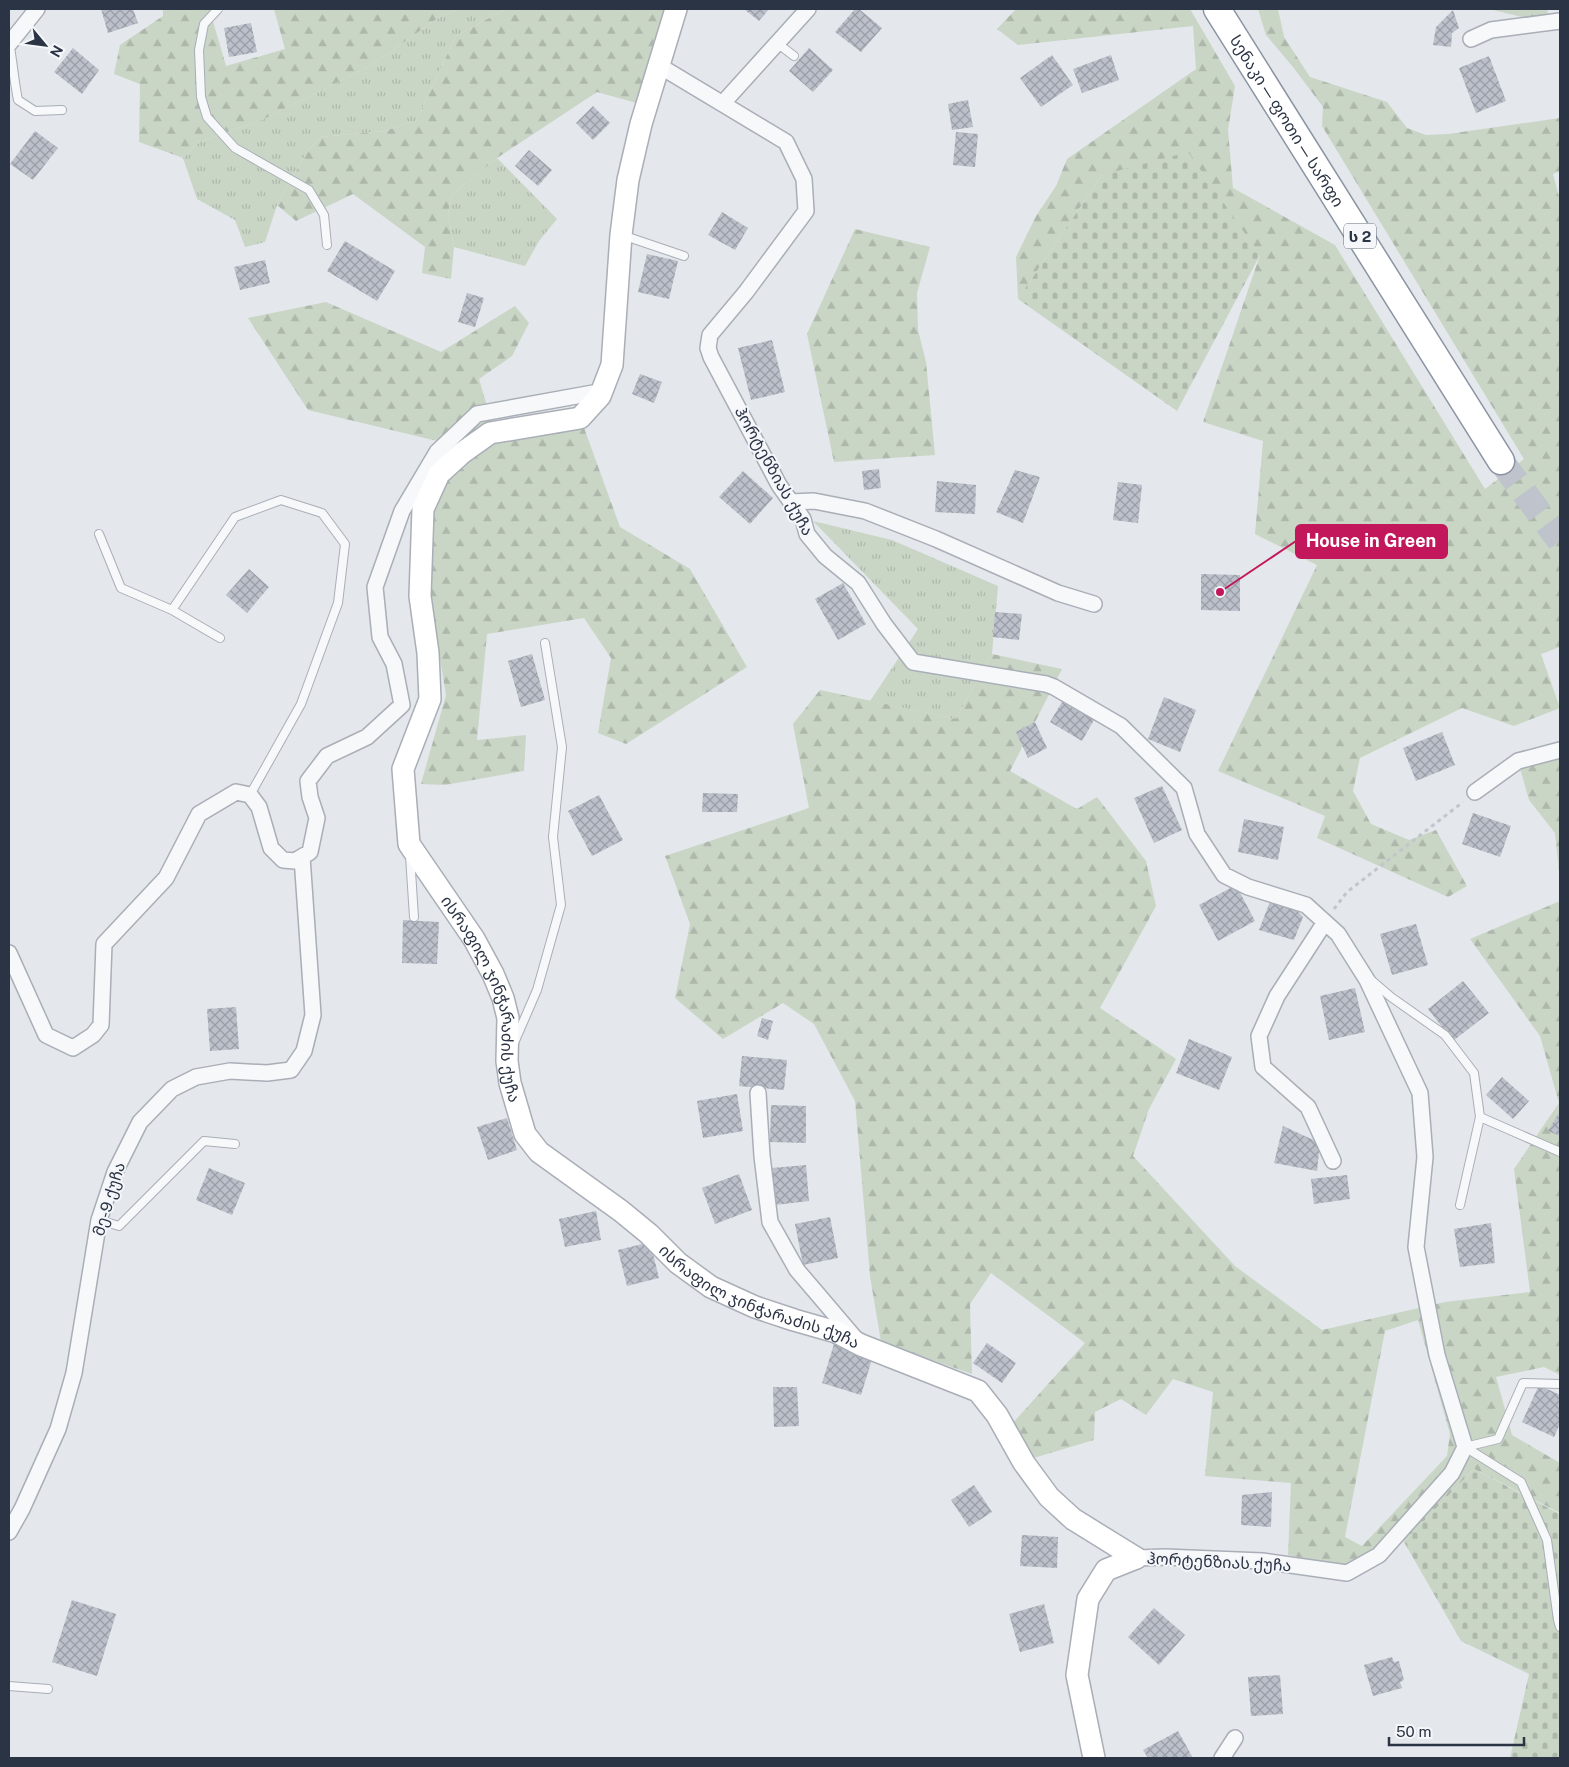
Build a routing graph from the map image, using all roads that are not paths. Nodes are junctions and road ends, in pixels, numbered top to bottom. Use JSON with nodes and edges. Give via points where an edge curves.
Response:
{"nodes":[{"id":1,"x":37,"y":9,"type":"edge"},
{"id":2,"x":218,"y":9,"type":"edge"},
{"id":3,"x":676,"y":9,"type":"edge"},
{"id":4,"x":808,"y":9,"type":"edge"},
{"id":5,"x":1218,"y":9,"type":"edge"},
{"id":6,"x":1560,"y":21,"type":"edge"},
{"id":7,"x":1471,"y":39,"type":"dead end"},
{"id":8,"x":9,"y":43,"type":"edge"},
{"id":9,"x":777,"y":43,"type":"junction"},
{"id":10,"x":794,"y":56,"type":"dead end"},
{"id":11,"x":658,"y":65,"type":"junction"},
{"id":12,"x":723,"y":103,"type":"junction"},
{"id":13,"x":62,"y":110,"type":"dead end"},
{"id":14,"x":621,"y":235,"type":"junction"},
{"id":15,"x":327,"y":245,"type":"dead end"},
{"id":16,"x":684,"y":256,"type":"dead end"},
{"id":17,"x":600,"y":396,"type":"junction"},
{"id":18,"x":1501,"y":461,"type":"tunnel mouth"},
{"id":19,"x":791,"y":502,"type":"junction"},
{"id":20,"x":99,"y":534,"type":"dead end"},
{"id":21,"x":1094,"y":604,"type":"dead end"},
{"id":22,"x":172,"y":610,"type":"junction"},
{"id":23,"x":220,"y":638,"type":"dead end"},
{"id":24,"x":545,"y":642,"type":"dead end"},
{"id":25,"x":1560,"y":750,"type":"edge"},
{"id":26,"x":1475,"y":792,"type":"road end"},
{"id":27,"x":250,"y":795,"type":"junction"},
{"id":28,"x":409,"y":844,"type":"junction"},
{"id":29,"x":302,"y":857,"type":"junction"},
{"id":30,"x":414,"y":917,"type":"dead end"},
{"id":31,"x":1325,"y":922,"type":"junction"},
{"id":32,"x":9,"y":953,"type":"edge"},
{"id":33,"x":1363,"y":973,"type":"junction"},
{"id":34,"x":506,"y":1061,"type":"junction"},
{"id":35,"x":758,"y":1093,"type":"dead end"},
{"id":36,"x":1480,"y":1117,"type":"junction"},
{"id":37,"x":235,"y":1144,"type":"dead end"},
{"id":38,"x":1560,"y":1152,"type":"edge"},
{"id":39,"x":1333,"y":1161,"type":"dead end"},
{"id":40,"x":1460,"y":1205,"type":"dead end"},
{"id":41,"x":99,"y":1220,"type":"junction"},
{"id":42,"x":861,"y":1345,"type":"junction"},
{"id":43,"x":1560,"y":1384,"type":"edge"},
{"id":44,"x":1464,"y":1447,"type":"junction"},
{"id":45,"x":9,"y":1532,"type":"edge"},
{"id":46,"x":1136,"y":1558,"type":"junction"},
{"id":47,"x":1560,"y":1627,"type":"edge"},
{"id":48,"x":9,"y":1686,"type":"edge"},
{"id":49,"x":48,"y":1689,"type":"dead end"},
{"id":50,"x":1236,"y":1738,"type":"dead end"},
{"id":51,"x":1094,"y":1758,"type":"edge"},
{"id":52,"x":1222,"y":1758,"type":"edge"}],
"edges":[{"from":1,"to":8,"type":"street"},
{"from":2,"to":15,"type":"lane","via":[[204,24],[199,50],[201,97],[207,117],[235,148],[309,190],[324,215]]},
{"from":3,"to":11,"type":"street","name":"ისრაფილ ჯინჭარაძის ქუჩა"},
{"from":4,"to":9,"type":"street"},
{"from":5,"to":18,"type":"highway","name":"სენაკი — ფოთი — სარფი","number":"ს 2"},
{"from":6,"to":7,"type":"street","via":[[1491,30]]},
{"from":8,"to":13,"type":"lane","via":[[18,100],[35,111]]},
{"from":9,"to":10,"type":"lane"},
{"from":9,"to":12,"type":"street"},
{"from":11,"to":12,"type":"street","name":"ჰორტენზიას ქუჩა"},
{"from":11,"to":14,"type":"street","name":"ისრაფილ ჯინჭარაძის ქუჩა","via":[[628,180]]},
{"from":12,"to":19,"type":"street","name":"ჰორტენზიას ქუჩა","via":[[786,142],[804,180],[806,211],[710,335],[708,348],[774,477]]},
{"from":14,"to":16,"type":"lane"},
{"from":14,"to":17,"type":"street","name":"ისრაფილ ჯინჭარაძის ქუჩა","via":[[612,365]]},
{"from":17,"to":28,"type":"street","name":"ისრაფილ ჯინჭარაძის ქუჩა","via":[[580,418],[490,433],[439,474],[423,509],[420,596],[430,699],[403,769]]},
{"from":17,"to":29,"type":"street","via":[[593,393],[477,414],[437,452],[402,511],[375,586],[380,637],[394,664],[402,705],[367,738],[327,756],[308,781],[317,818],[310,852]]},
{"from":19,"to":21,"type":"street","via":[[814,501],[865,511],[1058,593]]},
{"from":19,"to":31,"type":"street","name":"ჰორტენზიას ქუჩა","via":[[808,534],[825,556],[858,583],[913,662],[1046,684],[1121,726],[1184,788],[1197,834],[1224,875],[1248,887],[1306,905]]},
{"from":20,"to":22,"type":"lane","via":[[122,588]]},
{"from":22,"to":23,"type":"lane"},
{"from":22,"to":27,"type":"lane","via":[[235,517],[263,506],[281,500],[322,512],[345,544],[338,603],[301,704]]},
{"from":24,"to":34,"type":"lane","via":[[562,747],[554,837],[561,905],[538,990]]},
{"from":25,"to":26,"type":"street","via":[[1518,761]]},
{"from":27,"to":29,"type":"street","via":[[259,807],[271,848],[283,860],[295,861]]},
{"from":27,"to":32,"type":"street","via":[[236,792],[199,814],[166,878],[104,944],[101,1024],[93,1035],[73,1048],[46,1035]]},
{"from":28,"to":30,"type":"lane"},
{"from":28,"to":34,"type":"street","name":"ისრაფილ ჯინჭარაძის ქუჩა","via":[[474,939],[493,974],[508,1018]]},
{"from":29,"to":41,"type":"street","name":"მე-9 ქუჩა","via":[[313,1014],[304,1051],[291,1070],[267,1073],[230,1071],[204,1075],[172,1089],[140,1122],[115,1172]]},
{"from":31,"to":33,"type":"street","name":"ჰორტენზიას ქუჩა","via":[[1338,934]]},
{"from":31,"to":39,"type":"street","via":[[1276,996],[1259,1036],[1263,1067],[1308,1107]]},
{"from":33,"to":36,"type":"lane","via":[[1445,1035],[1474,1073]]},
{"from":33,"to":44,"type":"street","name":"ჰორტენზიას ქუჩა","via":[[1420,1093],[1425,1157],[1416,1247],[1437,1355]]},
{"from":34,"to":42,"type":"street","name":"ისრაფილ ჯინჭარაძის ქუჩა","via":[[525,1134],[539,1152],[621,1211],[678,1263],[711,1287],[755,1306],[836,1332]]},
{"from":35,"to":42,"type":"street","via":[[770,1222],[798,1270]]},
{"from":36,"to":38,"type":"lane"},
{"from":36,"to":40,"type":"lane"},
{"from":37,"to":41,"type":"lane","via":[[204,1141],[119,1226]]},
{"from":41,"to":45,"type":"street","name":"მე-9 ქუჩა","via":[[74,1373],[58,1429]]},
{"from":42,"to":46,"type":"street","name":"ისრაფილ ჯინჭარაძის ქუჩა","via":[[978,1391],[997,1415],[1048,1498],[1073,1519]]},
{"from":43,"to":44,"type":"lane","via":[[1523,1383],[1498,1439]]},
{"from":44,"to":46,"type":"street","name":"ჰორტენზიას ქუჩა","via":[[1452,1473],[1379,1555],[1348,1573],[1262,1561]]},
{"from":44,"to":47,"type":"lane","via":[[1521,1482],[1547,1540]]},
{"from":46,"to":51,"type":"street","via":[[1106,1570],[1088,1599],[1077,1675]]},
{"from":48,"to":49,"type":"lane"},
{"from":50,"to":52,"type":"street"}]}
